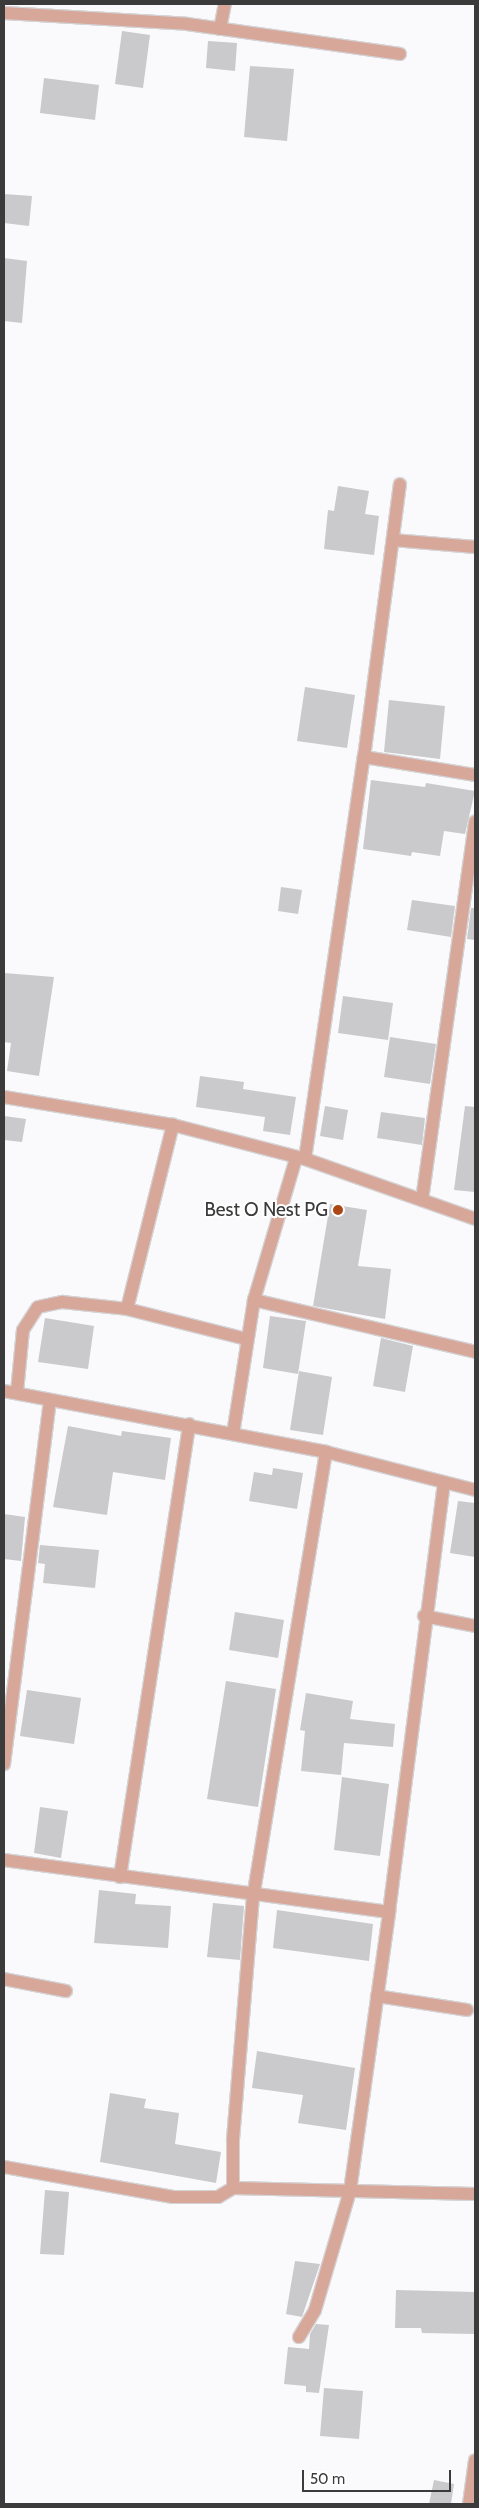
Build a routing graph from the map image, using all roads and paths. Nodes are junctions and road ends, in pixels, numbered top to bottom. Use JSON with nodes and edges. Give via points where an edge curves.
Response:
{"nodes":[{"id":1,"x":225,"y":4,"type":"edge"},
{"id":2,"x":4,"y":13,"type":"edge"},
{"id":3,"x":220,"y":29,"type":"junction"},
{"id":4,"x":400,"y":54,"type":"dead end"},
{"id":5,"x":400,"y":484,"type":"dead end"},
{"id":6,"x":393,"y":540,"type":"junction"},
{"id":7,"x":475,"y":547,"type":"edge"},
{"id":8,"x":364,"y":757,"type":"junction"},
{"id":9,"x":475,"y":775,"type":"edge"},
{"id":10,"x":475,"y":822,"type":"edge"},
{"id":11,"x":4,"y":1096,"type":"edge"},
{"id":12,"x":172,"y":1125,"type":"junction"},
{"id":13,"x":300,"y":1158,"type":"junction"},
{"id":14,"x":422,"y":1200,"type":"junction"},
{"id":15,"x":475,"y":1219,"type":"edge"},
{"id":16,"x":254,"y":1300,"type":"junction"},
{"id":17,"x":128,"y":1309,"type":"junction"},
{"id":18,"x":246,"y":1339,"type":"junction"},
{"id":19,"x":475,"y":1352,"type":"edge"},
{"id":20,"x":4,"y":1391,"type":"edge"},
{"id":21,"x":17,"y":1392,"type":"junction"},
{"id":22,"x":50,"y":1400,"type":"junction"},
{"id":23,"x":189,"y":1424,"type":"junction"},
{"id":24,"x":233,"y":1434,"type":"junction"},
{"id":25,"x":326,"y":1452,"type":"junction"},
{"id":26,"x":444,"y":1483,"type":"junction"},
{"id":27,"x":475,"y":1490,"type":"edge"},
{"id":28,"x":424,"y":1616,"type":"junction"},
{"id":29,"x":475,"y":1626,"type":"edge"},
{"id":30,"x":4,"y":1764,"type":"edge"},
{"id":31,"x":4,"y":1860,"type":"edge"},
{"id":32,"x":120,"y":1877,"type":"junction"},
{"id":33,"x":253,"y":1896,"type":"junction"},
{"id":34,"x":389,"y":1912,"type":"junction"},
{"id":35,"x":4,"y":1980,"type":"edge"},
{"id":36,"x":66,"y":1991,"type":"dead end"},
{"id":37,"x":377,"y":1996,"type":"junction"},
{"id":38,"x":467,"y":2010,"type":"dead end"},
{"id":39,"x":4,"y":2167,"type":"edge"},
{"id":40,"x":233,"y":2188,"type":"junction"},
{"id":41,"x":350,"y":2191,"type":"junction"},
{"id":42,"x":475,"y":2194,"type":"edge"},
{"id":43,"x":299,"y":2337,"type":"dead end"},
{"id":44,"x":475,"y":2460,"type":"edge"},
{"id":45,"x":469,"y":2504,"type":"edge"}],
"edges":[{"from":1,"to":3,"type":"street"},
{"from":2,"to":3,"type":"street"},
{"from":3,"to":4,"type":"street"},
{"from":5,"to":6,"type":"street"},
{"from":6,"to":7,"type":"street"},
{"from":6,"to":8,"type":"street"},
{"from":8,"to":9,"type":"street"},
{"from":8,"to":13,"type":"street"},
{"from":10,"to":14,"type":"street"},
{"from":11,"to":12,"type":"street"},
{"from":12,"to":13,"type":"street"},
{"from":12,"to":17,"type":"street"},
{"from":13,"to":14,"type":"street"},
{"from":13,"to":16,"type":"street"},
{"from":14,"to":15,"type":"street"},
{"from":16,"to":18,"type":"street"},
{"from":16,"to":19,"type":"street"},
{"from":17,"to":18,"type":"street"},
{"from":17,"to":21,"type":"street","via":[[62,1302],[38,1307],[24,1330]]},
{"from":18,"to":24,"type":"street"},
{"from":20,"to":21,"type":"street"},
{"from":21,"to":22,"type":"street"},
{"from":22,"to":23,"type":"street"},
{"from":22,"to":30,"type":"street"},
{"from":23,"to":24,"type":"street"},
{"from":23,"to":32,"type":"street"},
{"from":24,"to":25,"type":"street"},
{"from":25,"to":26,"type":"street"},
{"from":25,"to":33,"type":"street"},
{"from":26,"to":27,"type":"street"},
{"from":26,"to":28,"type":"street"},
{"from":28,"to":29,"type":"street"},
{"from":28,"to":34,"type":"street"},
{"from":31,"to":32,"type":"street"},
{"from":32,"to":33,"type":"street"},
{"from":33,"to":34,"type":"street"},
{"from":33,"to":40,"type":"street","via":[[232,2141]]},
{"from":34,"to":37,"type":"street"},
{"from":35,"to":36,"type":"street"},
{"from":37,"to":38,"type":"street"},
{"from":37,"to":41,"type":"street"},
{"from":39,"to":40,"type":"street","via":[[173,2197],[218,2197]]},
{"from":40,"to":41,"type":"street"},
{"from":41,"to":42,"type":"street"},
{"from":41,"to":43,"type":"street","via":[[315,2310]]},
{"from":44,"to":45,"type":"street"}]}
